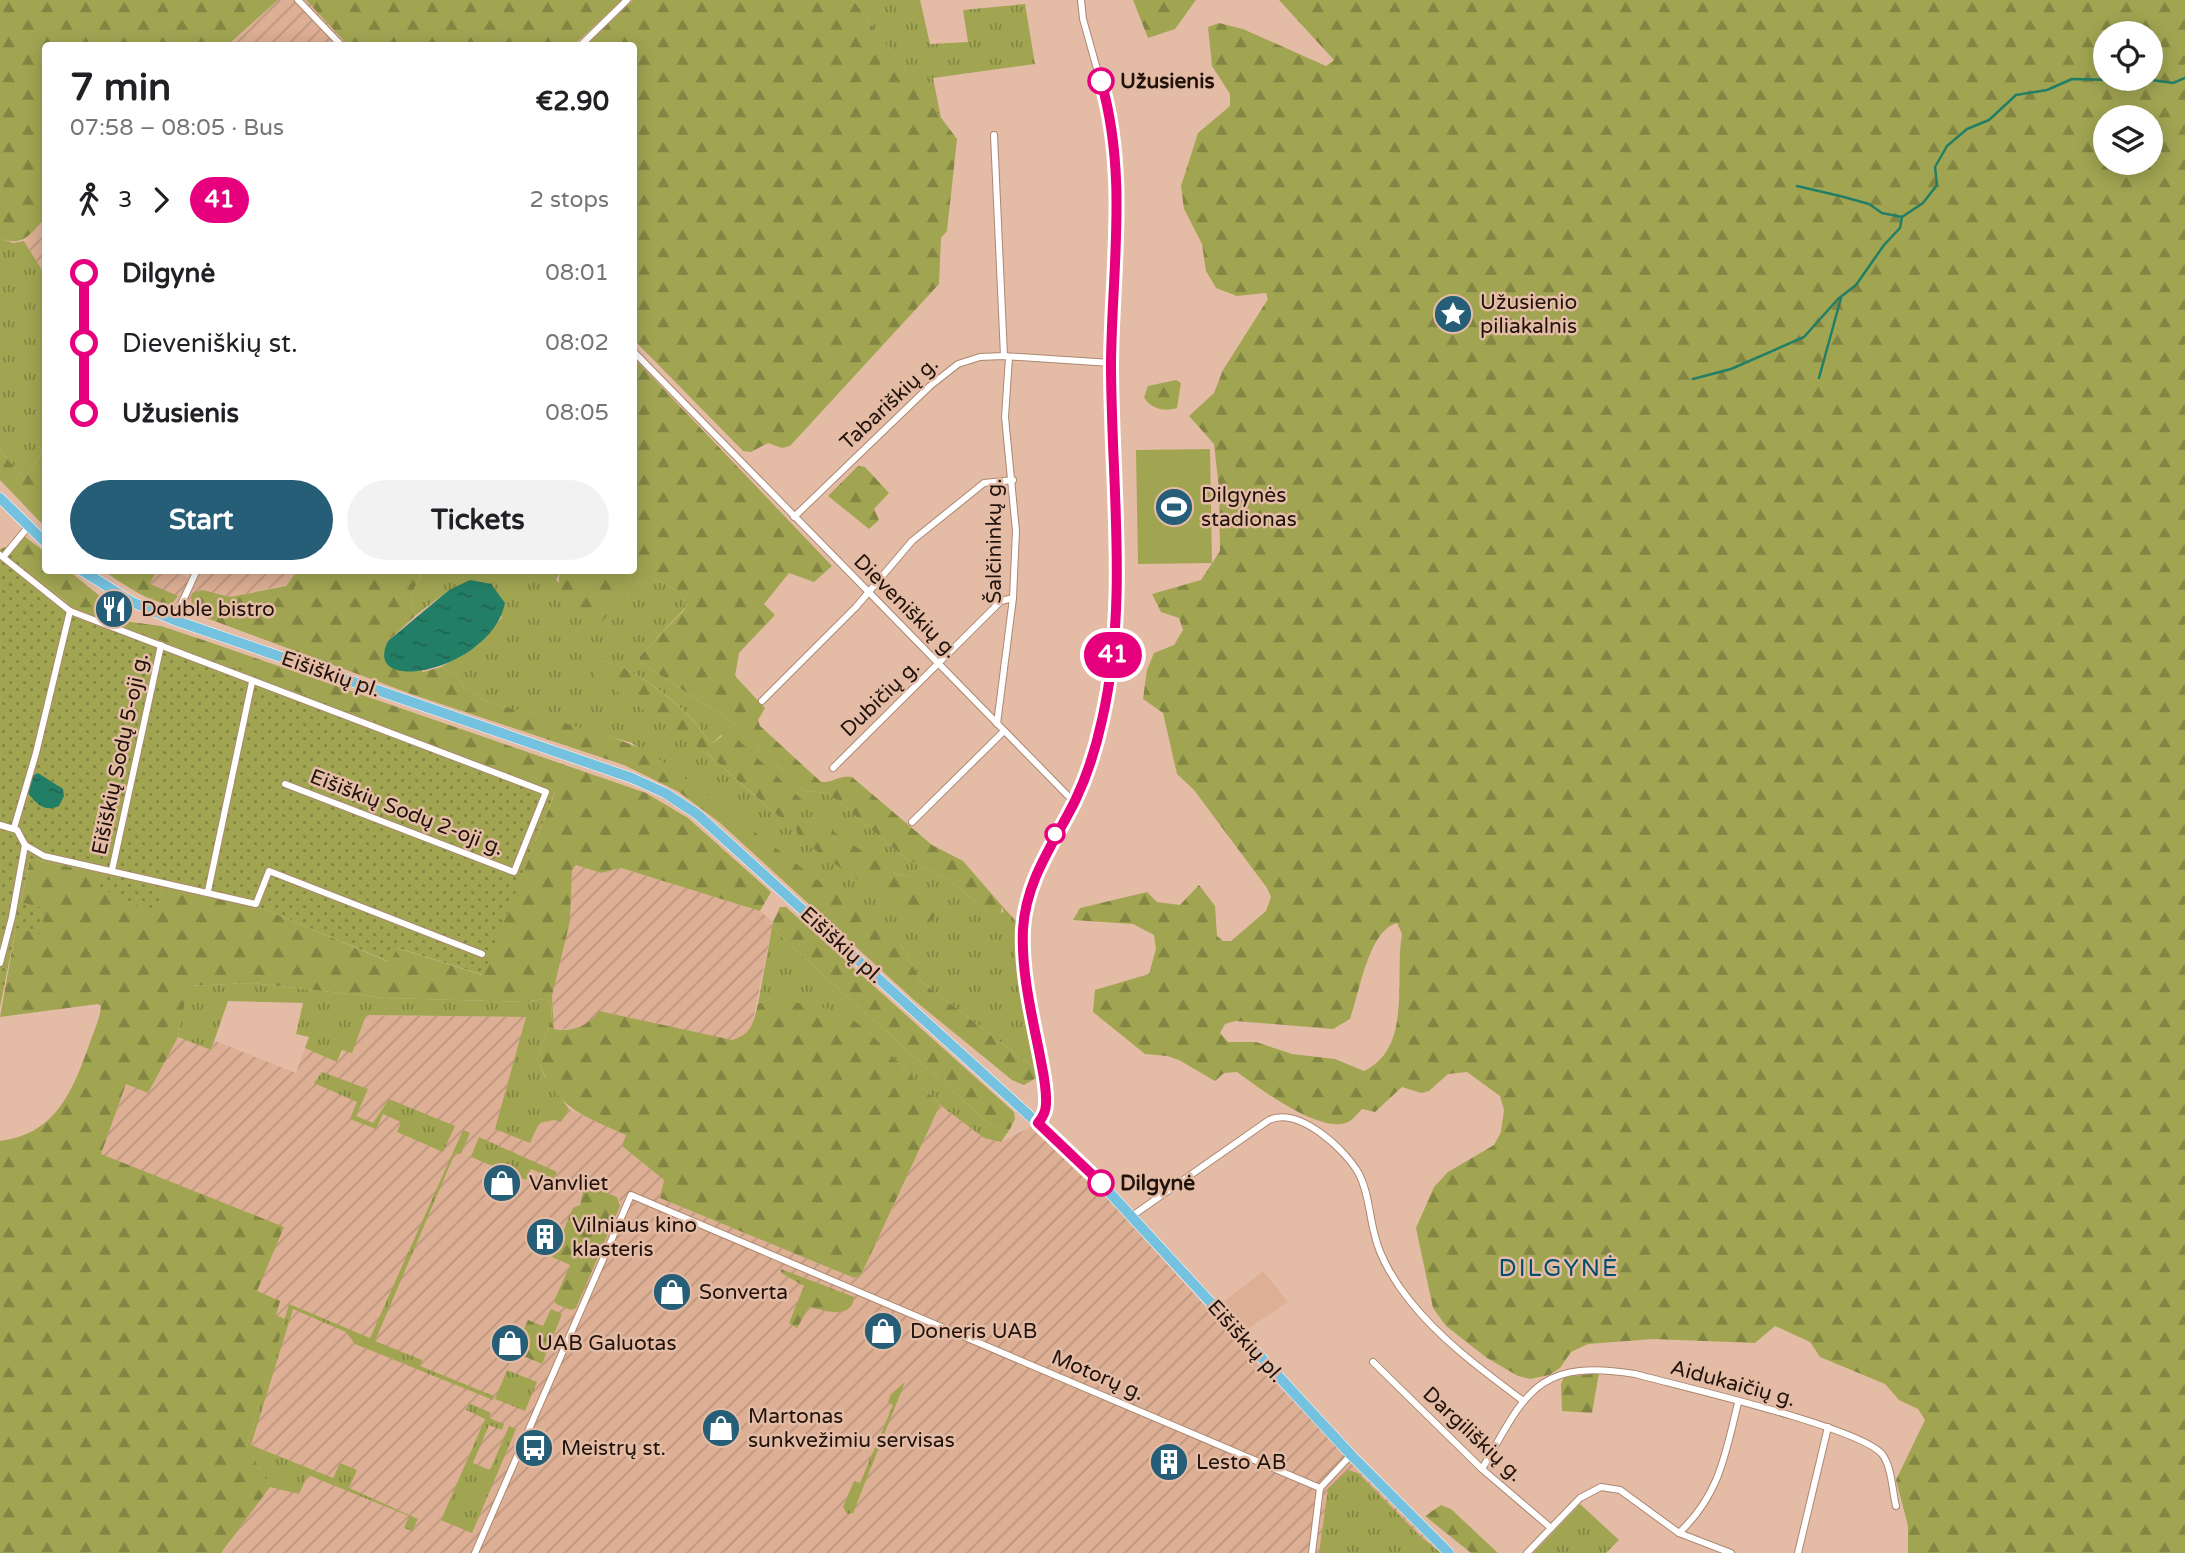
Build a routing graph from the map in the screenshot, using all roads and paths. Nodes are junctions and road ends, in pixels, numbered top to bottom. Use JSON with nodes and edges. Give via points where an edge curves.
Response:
{"nodes":[{"id":1,"x":298,"y":0,"type":"edge"},
{"id":2,"x":627,"y":0,"type":"edge"},
{"id":3,"x":1081,"y":0,"type":"edge"},
{"id":4,"x":338,"y":42,"type":"edge"},
{"id":5,"x":584,"y":42,"type":"edge"},
{"id":6,"x":994,"y":135,"type":"dead end"},
{"id":7,"x":637,"y":355,"type":"edge"},
{"id":8,"x":1007,"y":356,"type":"junction"},
{"id":9,"x":1111,"y":363,"type":"junction"},
{"id":10,"x":1013,"y":480,"type":"junction"},
{"id":11,"x":0,"y":498,"type":"edge"},
{"id":12,"x":794,"y":517,"type":"junction"},
{"id":13,"x":28,"y":527,"type":"junction"},
{"id":14,"x":42,"y":539,"type":"edge"},
{"id":15,"x":2,"y":556,"type":"edge"},
{"id":16,"x":87,"y":574,"type":"edge"},
{"id":17,"x":195,"y":574,"type":"edge"},
{"id":18,"x":867,"y":593,"type":"junction"},
{"id":19,"x":1013,"y":598,"type":"junction"},
{"id":20,"x":70,"y":611,"type":"junction"},
{"id":21,"x":174,"y":620,"type":"junction"},
{"id":22,"x":161,"y":645,"type":"junction"},
{"id":23,"x":939,"y":665,"type":"junction"},
{"id":24,"x":252,"y":682,"type":"junction"},
{"id":25,"x":762,"y":701,"type":"dead end"},
{"id":26,"x":997,"y":724,"type":"junction"},
{"id":27,"x":1004,"y":731,"type":"junction"},
{"id":28,"x":832,"y":768,"type":"dead end"},
{"id":29,"x":285,"y":784,"type":"dead end"},
{"id":30,"x":1074,"y":802,"type":"junction"},
{"id":31,"x":912,"y":822,"type":"dead end"},
{"id":32,"x":0,"y":825,"type":"edge"},
{"id":33,"x":13,"y":828,"type":"junction"},
{"id":34,"x":25,"y":845,"type":"junction"},
{"id":35,"x":112,"y":870,"type":"junction"},
{"id":36,"x":208,"y":891,"type":"junction"},
{"id":37,"x":482,"y":954,"type":"dead end"},
{"id":38,"x":0,"y":964,"type":"edge"},
{"id":39,"x":1038,"y":1123,"type":"junction"},
{"id":40,"x":1132,"y":1216,"type":"junction"},
{"id":41,"x":1373,"y":1362,"type":"dead end"},
{"id":42,"x":1521,"y":1400,"type":"junction"},
{"id":43,"x":1738,"y":1403,"type":"junction"},
{"id":44,"x":1828,"y":1427,"type":"junction"},
{"id":45,"x":1351,"y":1455,"type":"junction"},
{"id":46,"x":1482,"y":1469,"type":"junction"},
{"id":47,"x":1320,"y":1488,"type":"junction"},
{"id":48,"x":1896,"y":1506,"type":"dead end"},
{"id":49,"x":1551,"y":1528,"type":"junction"},
{"id":50,"x":1679,"y":1533,"type":"junction"},
{"id":51,"x":475,"y":1553,"type":"edge"},
{"id":52,"x":1311,"y":1553,"type":"edge"},
{"id":53,"x":1448,"y":1553,"type":"edge"},
{"id":54,"x":1527,"y":1553,"type":"edge"},
{"id":55,"x":1731,"y":1553,"type":"edge"},
{"id":56,"x":1798,"y":1553,"type":"edge"}],
"edges":[{"from":1,"to":4,"type":"street"},
{"from":2,"to":5,"type":"street"},
{"from":3,"to":9,"type":"street","via":[[1109,111],[1115,160],[1118,239]]},
{"from":6,"to":8,"type":"street","name":"Šalčininkų g."},
{"from":7,"to":12,"type":"street","name":"Dieveniškių g."},
{"from":8,"to":9,"type":"street","name":"Tabariškių g."},
{"from":8,"to":10,"type":"street","name":"Šalčininkų g.","via":[[1005,417]]},
{"from":8,"to":12,"type":"street","name":"Tabariškių g.","via":[[967,360],[946,372]]},
{"from":9,"to":30,"type":"street","via":[[1118,532],[1116,616],[1103,718]]},
{"from":10,"to":18,"type":"street","via":[[984,483],[912,541]]},
{"from":10,"to":19,"type":"street","name":"Šalčininkų g."},
{"from":11,"to":13,"type":"main road"},
{"from":12,"to":18,"type":"street","name":"Dieveniškių g."},
{"from":13,"to":14,"type":"main road"},
{"from":13,"to":15,"type":"street"},
{"from":15,"to":20,"type":"street"},
{"from":16,"to":21,"type":"main road","name":"Eišiškių pl.","via":[[132,602]]},
{"from":17,"to":21,"type":"street"},
{"from":18,"to":23,"type":"street","name":"Dieveniškių g."},
{"from":18,"to":25,"type":"street"},
{"from":19,"to":23,"type":"street","name":"Dubičių g.","via":[[1001,601]]},
{"from":19,"to":26,"type":"street","name":"Šalčininkų g."},
{"from":20,"to":22,"type":"street"},
{"from":20,"to":33,"type":"street"},
{"from":21,"to":39,"type":"main road","name":"Eišiškių pl.","via":[[665,793],[714,829]]},
{"from":22,"to":24,"type":"street"},
{"from":22,"to":35,"type":"street","name":"Eišiškių Sodų 5-oji g."},
{"from":23,"to":26,"type":"street","name":"Dieveniškių g."},
{"from":23,"to":28,"type":"street","name":"Dubičių g."},
{"from":24,"to":29,"type":"street","name":"Eišiškių Sodų 2-oji g.","via":[[546,792],[514,872]]},
{"from":24,"to":36,"type":"street"},
{"from":26,"to":27,"type":"street","name":"Dieveniškių g."},
{"from":27,"to":30,"type":"street","name":"Dieveniškių g."},
{"from":27,"to":31,"type":"street"},
{"from":30,"to":39,"type":"street","via":[[1034,878],[1023,929],[1046,1092],[1044,1115]]},
{"from":32,"to":33,"type":"street"},
{"from":33,"to":34,"type":"street"},
{"from":34,"to":35,"type":"street","via":[[44,856]]},
{"from":34,"to":38,"type":"street"},
{"from":35,"to":36,"type":"street"},
{"from":36,"to":37,"type":"street","via":[[256,904],[269,871]]},
{"from":39,"to":40,"type":"main road","name":"Eišiškių pl."},
{"from":40,"to":42,"type":"street","via":[[1269,1120],[1286,1117],[1312,1128],[1332,1140],[1358,1173],[1378,1245],[1410,1301],[1469,1360]]},
{"from":40,"to":45,"type":"main road","name":"Eišiškių pl."},
{"from":41,"to":46,"type":"street","name":"Dargiliškių g."},
{"from":42,"to":43,"type":"street","name":"Aidukaičių g.","via":[[1548,1380],[1591,1369],[1635,1374]]},
{"from":42,"to":46,"type":"street","name":"Aidukaičių g."},
{"from":43,"to":44,"type":"street","name":"Aidukaičių g."},
{"from":43,"to":50,"type":"street","via":[[1712,1494]]},
{"from":44,"to":48,"type":"street","name":"Aidukaičių g.","via":[[1881,1454]]},
{"from":44,"to":56,"type":"street"},
{"from":45,"to":47,"type":"street"},
{"from":45,"to":53,"type":"main road","name":"Eišiškių pl."},
{"from":46,"to":49,"type":"street","name":"Dargiliškių g."},
{"from":47,"to":51,"type":"street","name":"Motorų g.","via":[[631,1195]]},
{"from":47,"to":52,"type":"street"},
{"from":49,"to":50,"type":"street","via":[[1580,1498],[1601,1487],[1630,1495]]},
{"from":49,"to":54,"type":"street"},
{"from":50,"to":55,"type":"street"}]}
